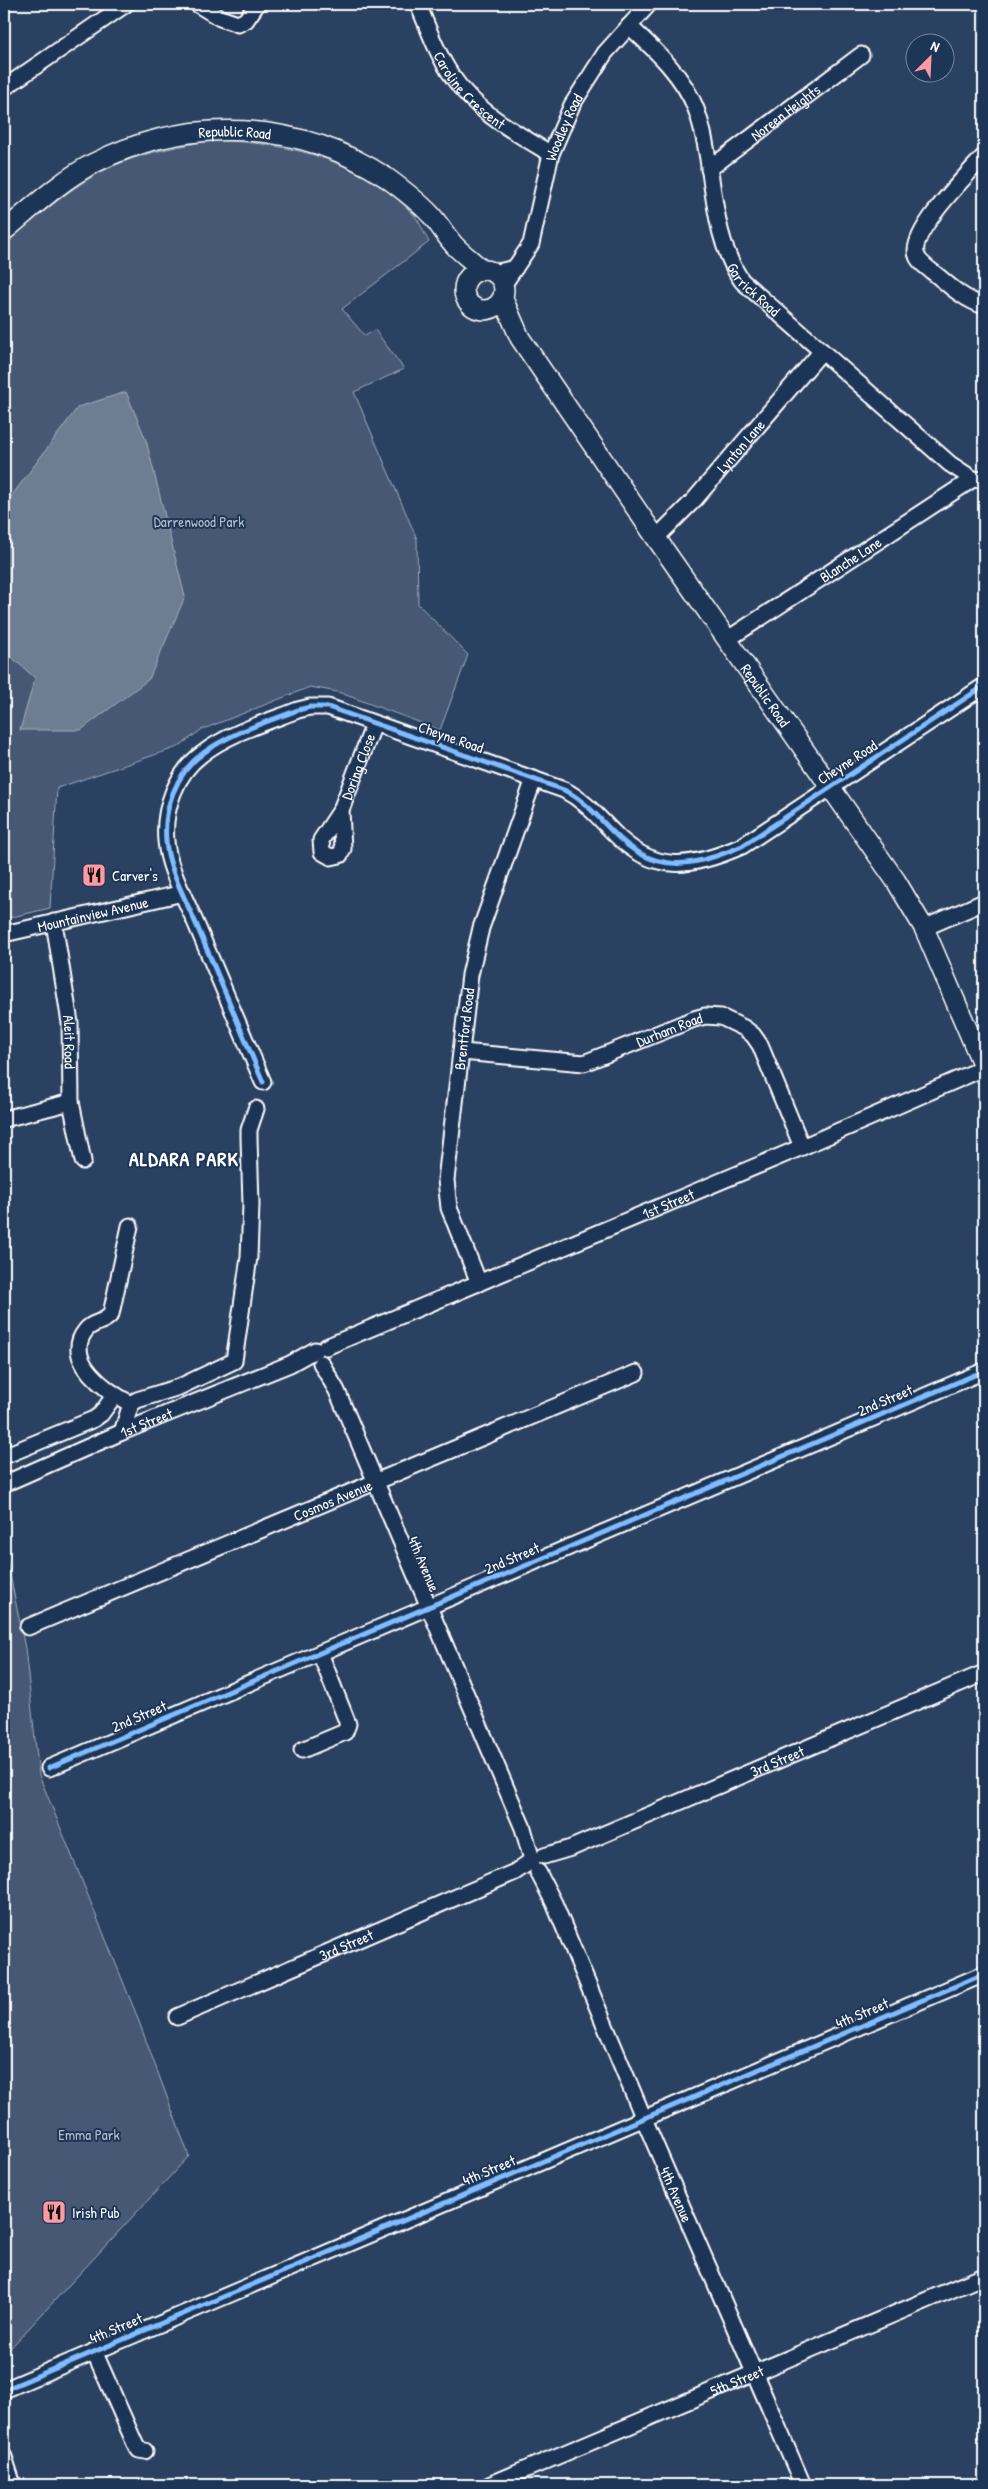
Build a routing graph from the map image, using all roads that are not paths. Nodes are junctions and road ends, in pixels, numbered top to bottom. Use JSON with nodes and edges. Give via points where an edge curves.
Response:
{"nodes":[{"id":1,"x":126,"y":4,"type":"edge"},
{"id":2,"x":197,"y":4,"type":"edge"},
{"id":3,"x":256,"y":4,"type":"edge"},
{"id":4,"x":418,"y":4,"type":"edge"},
{"id":5,"x":649,"y":4,"type":"edge"},
{"id":6,"x":629,"y":26,"type":"junction"},
{"id":7,"x":861,"y":55,"type":"dead end"},
{"id":8,"x":4,"y":88,"type":"edge"},
{"id":9,"x":551,"y":154,"type":"junction"},
{"id":10,"x":984,"y":156,"type":"edge"},
{"id":11,"x":708,"y":169,"type":"junction"},
{"id":12,"x":4,"y":231,"type":"edge"},
{"id":13,"x":455,"y":246,"type":"junction"},
{"id":14,"x":496,"y":281,"type":"junction"},
{"id":15,"x":467,"y":282,"type":"junction"},
{"id":16,"x":984,"y":306,"type":"edge"},
{"id":17,"x":485,"y":310,"type":"junction"},
{"id":18,"x":520,"y":338,"type":"junction"},
{"id":19,"x":822,"y":351,"type":"junction"},
{"id":20,"x":979,"y":480,"type":"edge"},
{"id":21,"x":656,"y":538,"type":"junction"},
{"id":22,"x":728,"y":639,"type":"junction"},
{"id":23,"x":984,"y":686,"type":"edge"},
{"id":24,"x":374,"y":724,"type":"junction"},
{"id":25,"x":534,"y":779,"type":"junction"},
{"id":26,"x":830,"y":787,"type":"junction"},
{"id":27,"x":341,"y":810,"type":"dead end"},
{"id":28,"x":183,"y":893,"type":"junction"},
{"id":29,"x":984,"y":902,"type":"edge"},
{"id":30,"x":54,"y":922,"type":"junction"},
{"id":31,"x":924,"y":928,"type":"junction"},
{"id":32,"x":4,"y":934,"type":"edge"},
{"id":33,"x":462,"y":1052,"type":"junction"},
{"id":34,"x":984,"y":1068,"type":"edge"},
{"id":35,"x":264,"y":1082,"type":"dead end"},
{"id":36,"x":71,"y":1102,"type":"junction"},
{"id":37,"x":256,"y":1109,"type":"dead end"},
{"id":38,"x":4,"y":1119,"type":"edge"},
{"id":39,"x":802,"y":1147,"type":"junction"},
{"id":40,"x":83,"y":1160,"type":"dead end"},
{"id":41,"x":130,"y":1226,"type":"dead end"},
{"id":42,"x":479,"y":1283,"type":"junction"},
{"id":43,"x":323,"y":1356,"type":"junction"},
{"id":44,"x":984,"y":1371,"type":"edge"},
{"id":45,"x":636,"y":1373,"type":"dead end"},
{"id":46,"x":114,"y":1396,"type":"junction"},
{"id":47,"x":131,"y":1404,"type":"junction"},
{"id":48,"x":122,"y":1432,"type":"junction"},
{"id":49,"x":4,"y":1456,"type":"edge"},
{"id":50,"x":375,"y":1480,"type":"junction"},
{"id":51,"x":4,"y":1484,"type":"edge"},
{"id":52,"x":429,"y":1607,"type":"junction"},
{"id":53,"x":28,"y":1627,"type":"dead end"},
{"id":54,"x":320,"y":1653,"type":"junction"},
{"id":55,"x":984,"y":1673,"type":"edge"},
{"id":56,"x":302,"y":1750,"type":"dead end"},
{"id":57,"x":49,"y":1768,"type":"dead end"},
{"id":58,"x":539,"y":1863,"type":"junction"},
{"id":59,"x":984,"y":1974,"type":"edge"},
{"id":60,"x":177,"y":2017,"type":"dead end"},
{"id":61,"x":644,"y":2118,"type":"junction"},
{"id":62,"x":984,"y":2276,"type":"edge"},
{"id":63,"x":94,"y":2351,"type":"junction"},
{"id":64,"x":756,"y":2373,"type":"junction"},
{"id":65,"x":4,"y":2390,"type":"edge"},
{"id":66,"x":145,"y":2451,"type":"dead end"},
{"id":67,"x":4,"y":2457,"type":"edge"},
{"id":68,"x":13,"y":2485,"type":"edge"},
{"id":69,"x":490,"y":2485,"type":"edge"},
{"id":70,"x":802,"y":2485,"type":"edge"}],
"edges":[{"from":1,"to":8,"type":"street"},
{"from":2,"to":3,"type":"street","via":[[238,24],[246,20]]},
{"from":4,"to":9,"type":"street","name":"Caroline Crescent","via":[[441,58],[466,94],[498,120]]},
{"from":5,"to":6,"type":"street","name":"Woodley Road"},
{"from":6,"to":9,"type":"street","name":"Woodley Road","via":[[582,85]]},
{"from":6,"to":11,"type":"street","name":"Garrick Road","via":[[663,58],[689,94],[699,117]]},
{"from":7,"to":11,"type":"street","name":"Noreen Heights"},
{"from":9,"to":14,"type":"street","name":"Woodley Road","via":[[531,244],[515,268]]},
{"from":10,"to":16,"type":"street","via":[[934,214],[920,234],[915,250],[918,259],[955,291]]},
{"from":11,"to":19,"type":"street","name":"Garrick Road","via":[[724,243],[734,270],[751,290]]},
{"from":12,"to":13,"type":"main road","name":"Republic Road","via":[[73,175],[123,149],[180,134],[236,130],[276,133],[354,159],[411,197],[429,213]]},
{"from":13,"to":14,"type":"main road","name":"Republic Road"},
{"from":13,"to":15,"type":"main road","name":"Republic Road"},
{"from":14,"to":15,"type":"main road","via":[[475,272]]},
{"from":14,"to":17,"type":"main road","via":[[494,308]]},
{"from":14,"to":18,"type":"main road","name":"Republic Road"},
{"from":15,"to":17,"type":"main road","via":[[464,292],[467,300],[472,306]]},
{"from":17,"to":18,"type":"main road","name":"Republic Road"},
{"from":18,"to":21,"type":"main road","name":"Republic Road"},
{"from":19,"to":20,"type":"street","name":"Garrick Road","via":[[950,464]]},
{"from":19,"to":21,"type":"street","name":"Lynton Lane","via":[[712,479]]},
{"from":20,"to":22,"type":"street","name":"Blanche Lane"},
{"from":21,"to":22,"type":"main road","name":"Republic Road"},
{"from":22,"to":26,"type":"main road","name":"Republic Road"},
{"from":23,"to":26,"type":"street","name":"Cheyne Road"},
{"from":24,"to":25,"type":"street","name":"Cheyne Road"},
{"from":24,"to":27,"type":"street","name":"Doring Close"},
{"from":24,"to":28,"type":"street","name":"Cheyne Road","via":[[328,707],[310,707],[221,742],[201,754],[180,778],[166,817],[166,844]]},
{"from":25,"to":26,"type":"street","name":"Cheyne Road","via":[[576,796],[634,852],[669,864],[690,864],[715,858],[742,846]]},
{"from":25,"to":33,"type":"street","name":"Brentford Road","via":[[476,945]]},
{"from":26,"to":31,"type":"main road","name":"Republic Road","via":[[896,881]]},
{"from":28,"to":30,"type":"street","name":"Mountainview Avenue"},
{"from":28,"to":35,"type":"street","name":"Cheyne Road"},
{"from":29,"to":31,"type":"street"},
{"from":30,"to":32,"type":"street","name":"Mountainview Avenue"},
{"from":30,"to":36,"type":"street","name":"Aleit Road","via":[[70,1023]]},
{"from":31,"to":34,"type":"main road","name":"Republic Road"},
{"from":33,"to":39,"type":"street","name":"Durham Road","via":[[584,1063],[694,1019],[721,1017],[744,1028],[760,1045]]},
{"from":33,"to":42,"type":"street","name":"Brentford Road","via":[[446,1201]]},
{"from":34,"to":39,"type":"street","name":"1st Street"},
{"from":36,"to":38,"type":"street"},
{"from":36,"to":40,"type":"street","name":"Aleit Road"},
{"from":37,"to":47,"type":"street","via":[[249,1138],[249,1256],[234,1360],[179,1388]]},
{"from":39,"to":42,"type":"street","name":"1st Street"},
{"from":41,"to":46,"type":"street","via":[[110,1314],[104,1321],[86,1329],[78,1348],[79,1359]]},
{"from":42,"to":43,"type":"street","name":"1st Street","via":[[351,1338]]},
{"from":43,"to":48,"type":"street","name":"1st Street","via":[[290,1364]]},
{"from":43,"to":50,"type":"street","name":"4th Avenue"},
{"from":44,"to":52,"type":"street","name":"2nd Street"},
{"from":45,"to":50,"type":"street","name":"Cosmos Avenue"},
{"from":46,"to":47,"type":"street"},
{"from":46,"to":49,"type":"street","via":[[94,1419]]},
{"from":47,"to":48,"type":"street"},
{"from":48,"to":51,"type":"street","name":"1st Street"},
{"from":50,"to":52,"type":"street","name":"4th Avenue"},
{"from":50,"to":53,"type":"street","name":"Cosmos Avenue"},
{"from":52,"to":54,"type":"street","name":"2nd Street"},
{"from":52,"to":58,"type":"street","name":"4th Avenue"},
{"from":54,"to":56,"type":"street","via":[[348,1724],[345,1732]]},
{"from":54,"to":57,"type":"street","name":"2nd Street"},
{"from":55,"to":58,"type":"street","name":"3rd Street"},
{"from":58,"to":60,"type":"street","name":"3rd Street"},
{"from":58,"to":61,"type":"street","name":"4th Avenue"},
{"from":59,"to":61,"type":"street","name":"4th Street"},
{"from":61,"to":63,"type":"street","name":"4th Street"},
{"from":61,"to":64,"type":"street","name":"4th Avenue"},
{"from":62,"to":64,"type":"street","name":"5th Street"},
{"from":63,"to":65,"type":"street","name":"4th Street"},
{"from":63,"to":66,"type":"street","via":[[136,2446]]},
{"from":64,"to":69,"type":"street","name":"5th Street"},
{"from":64,"to":70,"type":"street","name":"4th Avenue"},
{"from":67,"to":68,"type":"street"}]}
